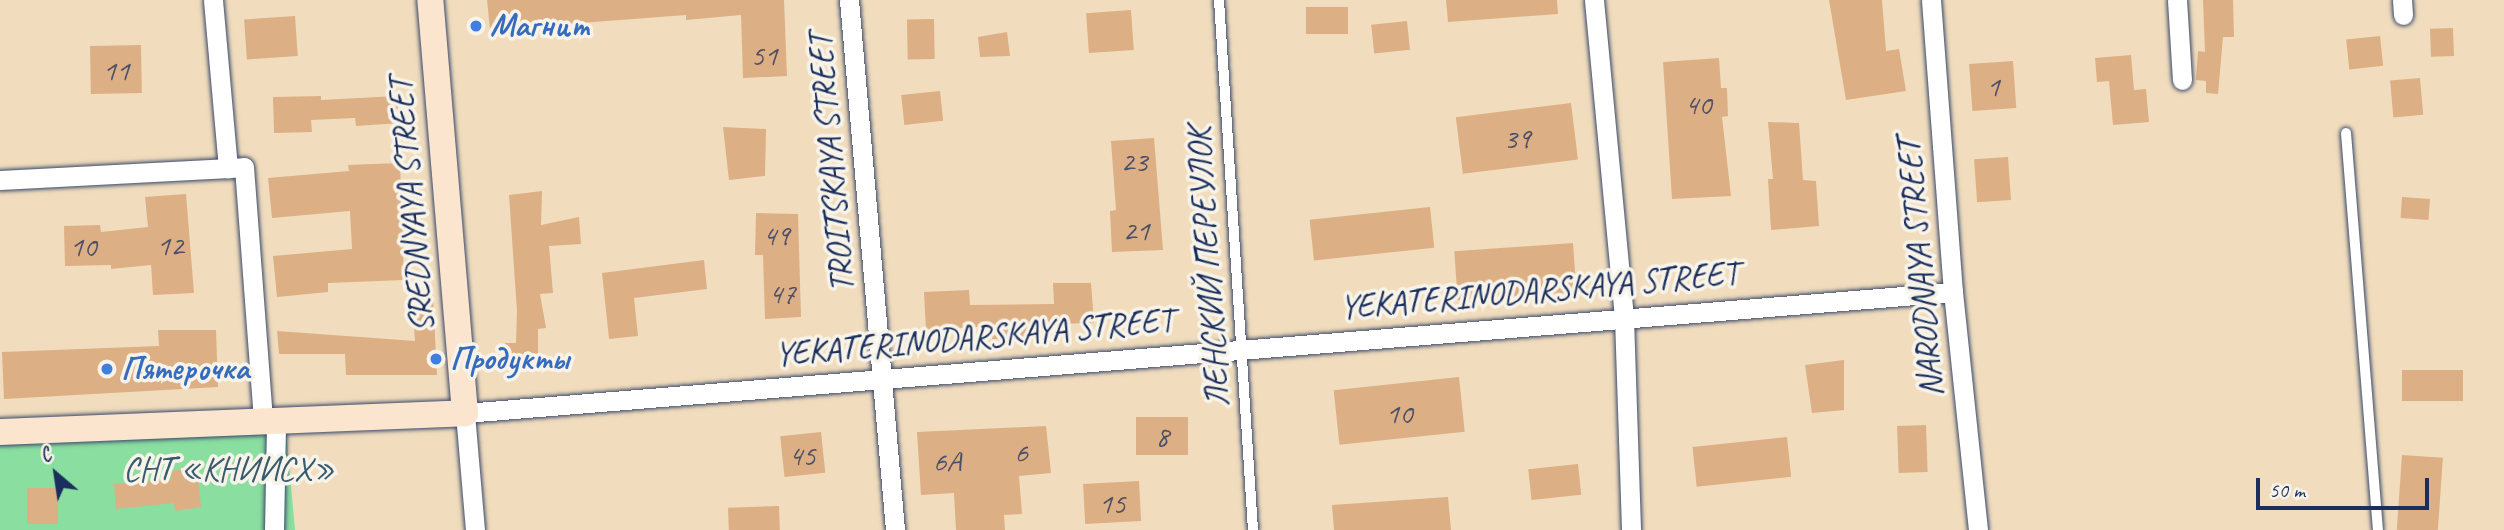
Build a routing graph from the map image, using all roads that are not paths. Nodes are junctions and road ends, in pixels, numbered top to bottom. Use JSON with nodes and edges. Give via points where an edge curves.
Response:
{"nodes":[{"id":1,"x":213,"y":0,"type":"edge"},
{"id":2,"x":430,"y":0,"type":"edge"},
{"id":3,"x":849,"y":0,"type":"edge"},
{"id":4,"x":1219,"y":0,"type":"edge"},
{"id":5,"x":1594,"y":0,"type":"edge"},
{"id":6,"x":1931,"y":0,"type":"edge"},
{"id":7,"x":2177,"y":0,"type":"edge"},
{"id":8,"x":2182,"y":80,"type":"dead end"},
{"id":9,"x":2346,"y":133,"type":"dead end"},
{"id":10,"x":236,"y":167,"type":"junction"},
{"id":11,"x":0,"y":180,"type":"edge"},
{"id":12,"x":1953,"y":292,"type":"junction"},
{"id":13,"x":1624,"y":318,"type":"junction"},
{"id":14,"x":1240,"y":352,"type":"junction"},
{"id":15,"x":884,"y":381,"type":"junction"},
{"id":16,"x":465,"y":413,"type":"junction"},
{"id":17,"x":270,"y":422,"type":"junction"},
{"id":18,"x":0,"y":432,"type":"edge"},
{"id":19,"x":274,"y":530,"type":"edge"},
{"id":20,"x":475,"y":530,"type":"edge"},
{"id":21,"x":895,"y":530,"type":"edge"},
{"id":22,"x":1253,"y":530,"type":"edge"},
{"id":23,"x":1631,"y":530,"type":"edge"},
{"id":24,"x":1978,"y":530,"type":"edge"},
{"id":25,"x":2378,"y":530,"type":"edge"}],
"edges":[{"from":1,"to":10,"type":"street"},
{"from":2,"to":16,"type":"street","name":"SREDNYAYA STREET"},
{"from":3,"to":15,"type":"street","name":"TROITSKAYA STREET"},
{"from":4,"to":14,"type":"lane","name":"ЛЕНСКИЙ ПЕРЕУЛОК"},
{"from":5,"to":13,"type":"street"},
{"from":6,"to":12,"type":"street","name":"NARODNAYA STREET"},
{"from":7,"to":8,"type":"street"},
{"from":9,"to":25,"type":"lane"},
{"from":10,"to":11,"type":"street"},
{"from":10,"to":17,"type":"street"},
{"from":12,"to":13,"type":"street","name":"YEKATERINODARSKAYA STREET"},
{"from":12,"to":24,"type":"street","name":"NARODNAYA STREET"},
{"from":13,"to":14,"type":"street","name":"YEKATERINODARSKAYA STREET"},
{"from":13,"to":23,"type":"street"},
{"from":14,"to":15,"type":"street","name":"YEKATERINODARSKAYA STREET"},
{"from":14,"to":22,"type":"lane","name":"ЛЕНСКИЙ ПЕРЕУЛОК"},
{"from":15,"to":16,"type":"street","name":"YEKATERINODARSKAYA STREET"},
{"from":15,"to":21,"type":"street","name":"TROITSKAYA STREET"},
{"from":16,"to":17,"type":"street","name":"YEKATERINODARSKAYA STREET"},
{"from":16,"to":20,"type":"street","name":"SREDNYAYA STREET"},
{"from":17,"to":18,"type":"street","name":"YEKATERINODARSKAYA STREET"},
{"from":17,"to":19,"type":"street"}]}
